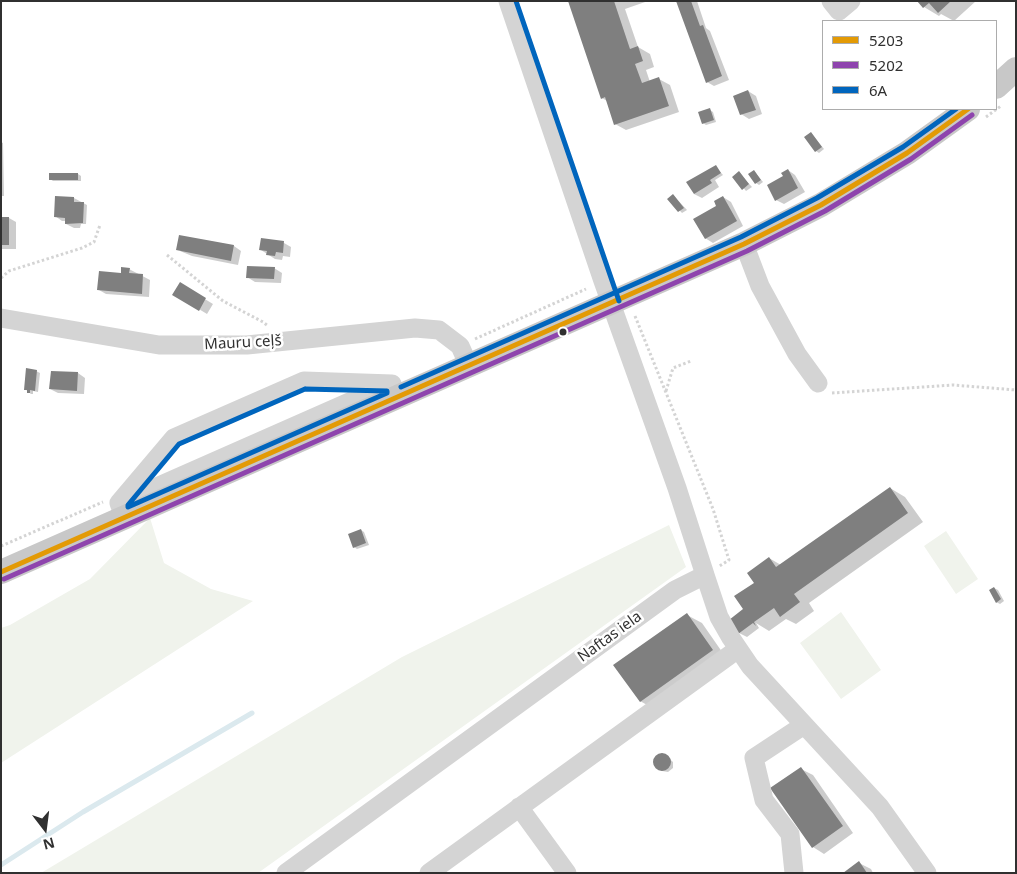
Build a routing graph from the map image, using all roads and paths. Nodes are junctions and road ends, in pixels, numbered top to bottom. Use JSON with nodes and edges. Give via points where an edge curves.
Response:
{"nodes":[{"id":1,"x":508,"y":1,"type":"edge"},
{"id":2,"x":831,"y":1,"type":"edge"},
{"id":3,"x":851,"y":1,"type":"edge"},
{"id":4,"x":1016,"y":69,"type":"edge"},
{"id":5,"x":997,"y":86,"type":"edge"},
{"id":6,"x":967,"y":110,"type":"edge"},
{"id":7,"x":100,"y":226,"type":"dead end"},
{"id":8,"x":744,"y":244,"type":"junction"},
{"id":9,"x":167,"y":256,"type":"dead end"},
{"id":10,"x":1,"y":278,"type":"edge"},
{"id":11,"x":612,"y":303,"type":"junction"},
{"id":12,"x":634,"y":313,"type":"dead end"},
{"id":13,"x":1,"y":318,"type":"edge"},
{"id":14,"x":286,"y":341,"type":"junction"},
{"id":15,"x":691,"y":361,"type":"dead end"},
{"id":16,"x":470,"y":366,"type":"junction"},
{"id":17,"x":818,"y":384,"type":"joint"},
{"id":18,"x":1016,"y":390,"type":"edge"},
{"id":19,"x":395,"y":391,"type":"junction"},
{"id":20,"x":666,"y":391,"type":"junction"},
{"id":21,"x":121,"y":510,"type":"junction"},
{"id":22,"x":1,"y":572,"type":"edge"},
{"id":23,"x":705,"y":575,"type":"junction"},
{"id":24,"x":738,"y":649,"type":"junction"},
{"id":25,"x":804,"y":725,"type":"junction"},
{"id":26,"x":519,"y":807,"type":"junction"},
{"id":27,"x":286,"y":873,"type":"edge"},
{"id":28,"x":429,"y":873,"type":"edge"},
{"id":29,"x":567,"y":873,"type":"edge"},
{"id":30,"x":794,"y":873,"type":"edge"},
{"id":31,"x":927,"y":873,"type":"edge"}],
"edges":[{"from":1,"to":11,"type":"street"},
{"from":2,"to":3,"type":"street","via":[[839,11]]},
{"from":4,"to":5,"type":"main road"},
{"from":6,"to":8,"type":"main road","via":[[892,162],[821,205]]},
{"from":7,"to":10,"type":"path","via":[[94,242],[9,271]]},
{"from":8,"to":11,"type":"main road"},
{"from":8,"to":17,"type":"street","via":[[760,286],[797,354]]},
{"from":9,"to":14,"type":"path","via":[[223,301],[263,322]]},
{"from":11,"to":16,"type":"main road"},
{"from":11,"to":23,"type":"street"},
{"from":12,"to":20,"type":"path"},
{"from":13,"to":14,"type":"street","name":"Mauru ceļš","via":[[159,345],[247,345]]},
{"from":14,"to":16,"type":"street","name":"Mauru ceļš","via":[[414,328],[439,330],[460,346]]},
{"from":15,"to":20,"type":"path","via":[[672,368]]},
{"from":16,"to":19,"type":"main road"},
{"from":17,"to":18,"type":"path","via":[[825,393],[953,385]]},
{"from":19,"to":21,"type":"main road"},
{"from":19,"to":21,"type":"street","via":[[304,381],[174,438]]},
{"from":20,"to":23,"type":"path","via":[[713,509],[729,560]]},
{"from":21,"to":22,"type":"main road"},
{"from":23,"to":24,"type":"street","via":[[720,617]]},
{"from":23,"to":27,"type":"street","name":"Naftas iela","via":[[675,590]]},
{"from":24,"to":25,"type":"street"},
{"from":24,"to":26,"type":"street"},
{"from":25,"to":30,"type":"street","via":[[754,758],[764,800],[790,834]]},
{"from":25,"to":31,"type":"street","via":[[880,807]]},
{"from":26,"to":28,"type":"street"},
{"from":26,"to":29,"type":"street"}]}
